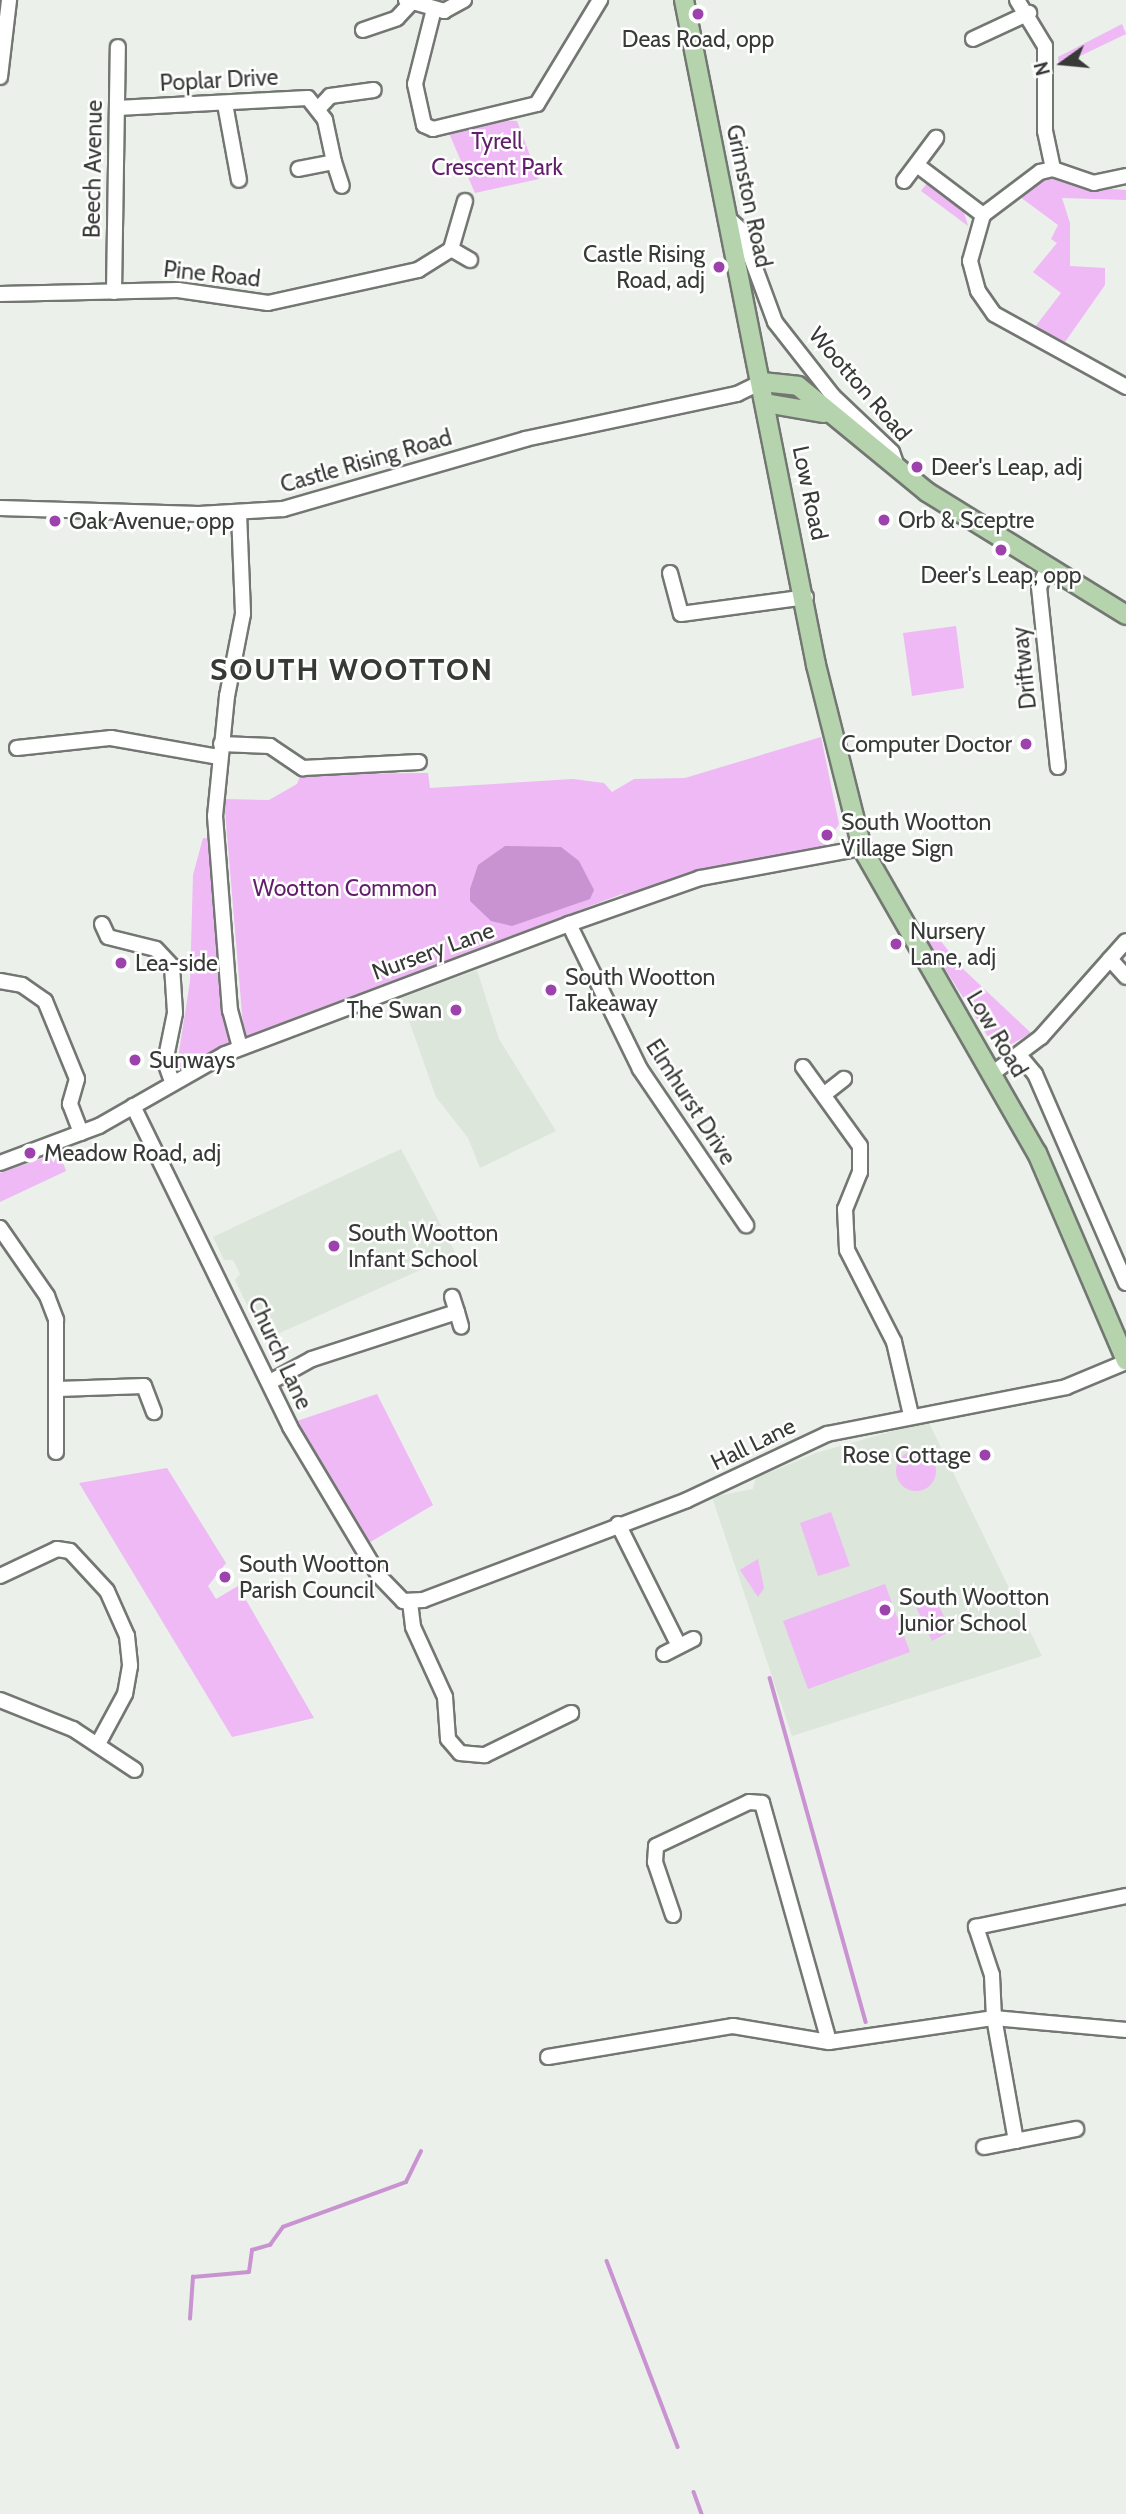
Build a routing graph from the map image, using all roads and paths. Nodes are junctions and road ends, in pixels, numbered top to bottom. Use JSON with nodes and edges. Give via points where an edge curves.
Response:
{"nodes":[{"id":1,"x":9,"y":0,"type":"edge"},
{"id":2,"x":464,"y":0,"type":"edge"},
{"id":3,"x":600,"y":0,"type":"edge"},
{"id":4,"x":684,"y":0,"type":"edge"},
{"id":5,"x":1017,"y":0,"type":"edge"},
{"id":6,"x":408,"y":2,"type":"edge"},
{"id":7,"x":434,"y":9,"type":"junction"},
{"id":8,"x":1029,"y":13,"type":"junction"},
{"id":9,"x":363,"y":30,"type":"dead end"},
{"id":10,"x":973,"y":39,"type":"dead end"},
{"id":11,"x":118,"y":47,"type":"dead end"},
{"id":12,"x":0,"y":77,"type":"edge"},
{"id":13,"x":374,"y":90,"type":"dead end"},
{"id":14,"x":225,"y":104,"type":"junction"},
{"id":15,"x":117,"y":108,"type":"junction"},
{"id":16,"x":322,"y":114,"type":"junction"},
{"id":17,"x":1046,"y":116,"type":"junction"},
{"id":18,"x":1062,"y":117,"type":"dead end"},
{"id":19,"x":936,"y":138,"type":"dead end"},
{"id":20,"x":334,"y":162,"type":"junction"},
{"id":21,"x":917,"y":165,"type":"junction"},
{"id":22,"x":299,"y":169,"type":"dead end"},
{"id":23,"x":1054,"y":169,"type":"junction"},
{"id":24,"x":1126,"y":176,"type":"edge"},
{"id":25,"x":239,"y":180,"type":"dead end"},
{"id":26,"x":904,"y":181,"type":"dead end"},
{"id":27,"x":342,"y":186,"type":"dead end"},
{"id":28,"x":465,"y":201,"type":"dead end"},
{"id":29,"x":983,"y":215,"type":"junction"},
{"id":30,"x":730,"y":220,"type":"junction"},
{"id":31,"x":451,"y":249,"type":"junction"},
{"id":32,"x":470,"y":260,"type":"dead end"},
{"id":33,"x":114,"y":292,"type":"junction"},
{"id":34,"x":0,"y":294,"type":"edge"},
{"id":35,"x":762,"y":382,"type":"junction"},
{"id":36,"x":1126,"y":387,"type":"edge"},
{"id":37,"x":737,"y":394,"type":"junction"},
{"id":38,"x":765,"y":403,"type":"junction"},
{"id":39,"x":824,"y":413,"type":"junction"},
{"id":40,"x":899,"y":470,"type":"junction"},
{"id":41,"x":0,"y":508,"type":"edge"},
{"id":42,"x":239,"y":513,"type":"junction"},
{"id":43,"x":1048,"y":567,"type":"junction"},
{"id":44,"x":670,"y":573,"type":"dead end"},
{"id":45,"x":806,"y":597,"type":"junction"},
{"id":46,"x":1126,"y":615,"type":"edge"},
{"id":47,"x":17,"y":748,"type":"dead end"},
{"id":48,"x":220,"y":750,"type":"junction"},
{"id":49,"x":419,"y":762,"type":"dead end"},
{"id":50,"x":1058,"y":767,"type":"dead end"},
{"id":51,"x":862,"y":848,"type":"junction"},
{"id":52,"x":103,"y":924,"type":"dead end"},
{"id":53,"x":569,"y":924,"type":"junction"},
{"id":54,"x":1126,"y":941,"type":"edge"},
{"id":55,"x":1110,"y":959,"type":"junction"},
{"id":56,"x":1126,"y":977,"type":"edge"},
{"id":57,"x":0,"y":981,"type":"edge"},
{"id":58,"x":240,"y":1048,"type":"junction"},
{"id":59,"x":1019,"y":1055,"type":"junction"},
{"id":60,"x":803,"y":1067,"type":"dead end"},
{"id":61,"x":993,"y":1073,"type":"junction"},
{"id":62,"x":844,"y":1079,"type":"dead end"},
{"id":63,"x":172,"y":1081,"type":"junction"},
{"id":64,"x":826,"y":1093,"type":"junction"},
{"id":65,"x":133,"y":1106,"type":"junction"},
{"id":66,"x":81,"y":1133,"type":"junction"},
{"id":67,"x":0,"y":1163,"type":"edge"},
{"id":68,"x":746,"y":1225,"type":"dead end"},
{"id":69,"x":0,"y":1228,"type":"edge"},
{"id":70,"x":1126,"y":1283,"type":"edge"},
{"id":71,"x":452,"y":1297,"type":"dead end"},
{"id":72,"x":1126,"y":1362,"type":"edge"},
{"id":73,"x":270,"y":1382,"type":"junction"},
{"id":74,"x":58,"y":1390,"type":"junction"},
{"id":75,"x":154,"y":1412,"type":"dead end"},
{"id":76,"x":911,"y":1415,"type":"junction"},
{"id":77,"x":55,"y":1452,"type":"dead end"},
{"id":78,"x":618,"y":1524,"type":"junction"},
{"id":79,"x":0,"y":1576,"type":"edge"},
{"id":80,"x":410,"y":1602,"type":"junction"},
{"id":81,"x":693,"y":1640,"type":"dead end"},
{"id":82,"x":679,"y":1646,"type":"junction"},
{"id":83,"x":664,"y":1654,"type":"dead end"},
{"id":84,"x":0,"y":1700,"type":"edge"},
{"id":85,"x":571,"y":1713,"type":"dead end"},
{"id":86,"x":98,"y":1744,"type":"junction"},
{"id":87,"x":135,"y":1770,"type":"dead end"},
{"id":88,"x":1125,"y":1900,"type":"edge"},
{"id":89,"x":673,"y":1915,"type":"dead end"},
{"id":90,"x":994,"y":2018,"type":"junction"},
{"id":91,"x":1126,"y":2030,"type":"edge"},
{"id":92,"x":829,"y":2042,"type":"junction"},
{"id":93,"x":548,"y":2057,"type":"dead end"},
{"id":94,"x":1076,"y":2129,"type":"dead end"},
{"id":95,"x":1016,"y":2141,"type":"junction"},
{"id":96,"x":984,"y":2147,"type":"dead end"}],
"edges":[{"from":1,"to":12,"type":"street"},
{"from":2,"to":7,"type":"street"},
{"from":3,"to":7,"type":"street","via":[[537,104],[433,129],[425,125],[415,84]]},
{"from":4,"to":30,"type":"main road","name":"Grimston Road"},
{"from":5,"to":8,"type":"street"},
{"from":6,"to":7,"type":"street"},
{"from":6,"to":9,"type":"street","via":[[397,18]]},
{"from":8,"to":10,"type":"street"},
{"from":8,"to":17,"type":"street","via":[[1048,64]]},
{"from":11,"to":15,"type":"street","name":"Beech Avenue"},
{"from":13,"to":16,"type":"street","via":[[330,96]]},
{"from":14,"to":15,"type":"street","name":"Poplar Drive"},
{"from":14,"to":16,"type":"street","name":"Poplar Drive","via":[[308,98]]},
{"from":14,"to":25,"type":"street"},
{"from":15,"to":33,"type":"street","name":"Beech Avenue"},
{"from":16,"to":20,"type":"street"},
{"from":17,"to":18,"type":"street"},
{"from":17,"to":23,"type":"street"},
{"from":19,"to":21,"type":"street"},
{"from":20,"to":22,"type":"street"},
{"from":20,"to":27,"type":"street"},
{"from":21,"to":26,"type":"street"},
{"from":21,"to":29,"type":"street"},
{"from":23,"to":24,"type":"street","via":[[1085,182]]},
{"from":23,"to":29,"type":"street","via":[[1027,180]]},
{"from":28,"to":31,"type":"street"},
{"from":29,"to":36,"type":"street","via":[[970,261],[985,303],[1009,325]]},
{"from":30,"to":35,"type":"main road","name":"Grimston Road"},
{"from":30,"to":40,"type":"street","name":"Wootton Road","via":[[741,230],[775,322],[833,396],[892,452]]},
{"from":31,"to":32,"type":"street"},
{"from":31,"to":33,"type":"street","name":"Pine Road","via":[[418,270],[268,303],[178,290]]},
{"from":33,"to":34,"type":"street","name":"Pine Road"},
{"from":35,"to":37,"type":"street","name":"Castle Rising Road"},
{"from":35,"to":38,"type":"main road","name":"Grimston Road"},
{"from":35,"to":39,"type":"main road","name":"Wootton Road","via":[[798,386]]},
{"from":37,"to":38,"type":"street","name":"Castle Rising Road"},
{"from":37,"to":42,"type":"street","name":"Castle Rising Road","via":[[525,439],[283,509]]},
{"from":38,"to":39,"type":"main road","name":"Wootton Road"},
{"from":38,"to":45,"type":"main road","name":"Low Road"},
{"from":39,"to":40,"type":"main road","name":"Wootton Road"},
{"from":40,"to":43,"type":"main road","name":"Wootton Road"},
{"from":41,"to":42,"type":"street","name":"Castle Rising Road"},
{"from":42,"to":48,"type":"street","via":[[243,614]]},
{"from":43,"to":46,"type":"main road","name":"Wootton Road"},
{"from":43,"to":50,"type":"street","name":"Driftway","via":[[1039,587]]},
{"from":44,"to":45,"type":"street","via":[[681,614]]},
{"from":45,"to":51,"type":"main road","name":"Low Road"},
{"from":47,"to":48,"type":"street","via":[[111,738]]},
{"from":48,"to":49,"type":"street","via":[[270,746],[303,768]]},
{"from":48,"to":58,"type":"street","via":[[216,840],[230,1010]]},
{"from":51,"to":53,"type":"street","name":"Nursery Lane","via":[[700,878]]},
{"from":51,"to":61,"type":"main road","name":"Low Road"},
{"from":52,"to":63,"type":"street","via":[[108,937],[156,949],[172,966],[175,1013],[165,1062]]},
{"from":53,"to":58,"type":"street","name":"Nursery Lane"},
{"from":53,"to":68,"type":"street","name":"Elmhurst Drive","via":[[640,1069]]},
{"from":54,"to":55,"type":"street"},
{"from":55,"to":56,"type":"street"},
{"from":55,"to":59,"type":"street"},
{"from":57,"to":66,"type":"street","via":[[35,992],[49,1008],[77,1079],[70,1104]]},
{"from":58,"to":63,"type":"street","name":"Nursery Lane"},
{"from":59,"to":61,"type":"street"},
{"from":59,"to":70,"type":"street","via":[[1035,1074],[1058,1142]]},
{"from":60,"to":64,"type":"street"},
{"from":61,"to":72,"type":"main road","name":"Low Road","via":[[1037,1153]]},
{"from":62,"to":64,"type":"street"},
{"from":63,"to":65,"type":"street","name":"Nursery Lane"},
{"from":64,"to":76,"type":"street","via":[[860,1146],[860,1172],[844,1221],[848,1258],[896,1347]]},
{"from":65,"to":66,"type":"street","name":"Nursery Lane"},
{"from":65,"to":73,"type":"street","name":"Church Lane"},
{"from":66,"to":67,"type":"street","name":"Nursery Lane"},
{"from":69,"to":74,"type":"street","via":[[41,1286],[56,1320]]},
{"from":71,"to":73,"type":"street","via":[[459,1319],[312,1359]]},
{"from":72,"to":76,"type":"street","name":"Hall Lane","via":[[1066,1387]]},
{"from":73,"to":80,"type":"street","name":"Church Lane","via":[[379,1576],[397,1598]]},
{"from":74,"to":75,"type":"street","via":[[149,1384]]},
{"from":74,"to":77,"type":"street"},
{"from":76,"to":78,"type":"street","name":"Hall Lane","via":[[827,1434]]},
{"from":78,"to":80,"type":"street","name":"Hall Lane"},
{"from":78,"to":82,"type":"street"},
{"from":79,"to":86,"type":"street","via":[[57,1549],[70,1551],[107,1591],[127,1636],[130,1666],[125,1693]]},
{"from":80,"to":85,"type":"street","via":[[413,1627],[445,1697],[448,1740],[460,1753],[485,1755]]},
{"from":81,"to":82,"type":"street"},
{"from":82,"to":83,"type":"street"},
{"from":84,"to":86,"type":"street"},
{"from":86,"to":87,"type":"street"},
{"from":88,"to":90,"type":"street","via":[[975,1924],[992,1975]]},
{"from":89,"to":92,"type":"street","via":[[655,1862],[656,1846],[749,1801],[762,1803]]},
{"from":90,"to":91,"type":"street"},
{"from":90,"to":92,"type":"street"},
{"from":90,"to":95,"type":"street"},
{"from":92,"to":93,"type":"street","via":[[733,2026]]},
{"from":94,"to":95,"type":"street"},
{"from":95,"to":96,"type":"street"}]}
